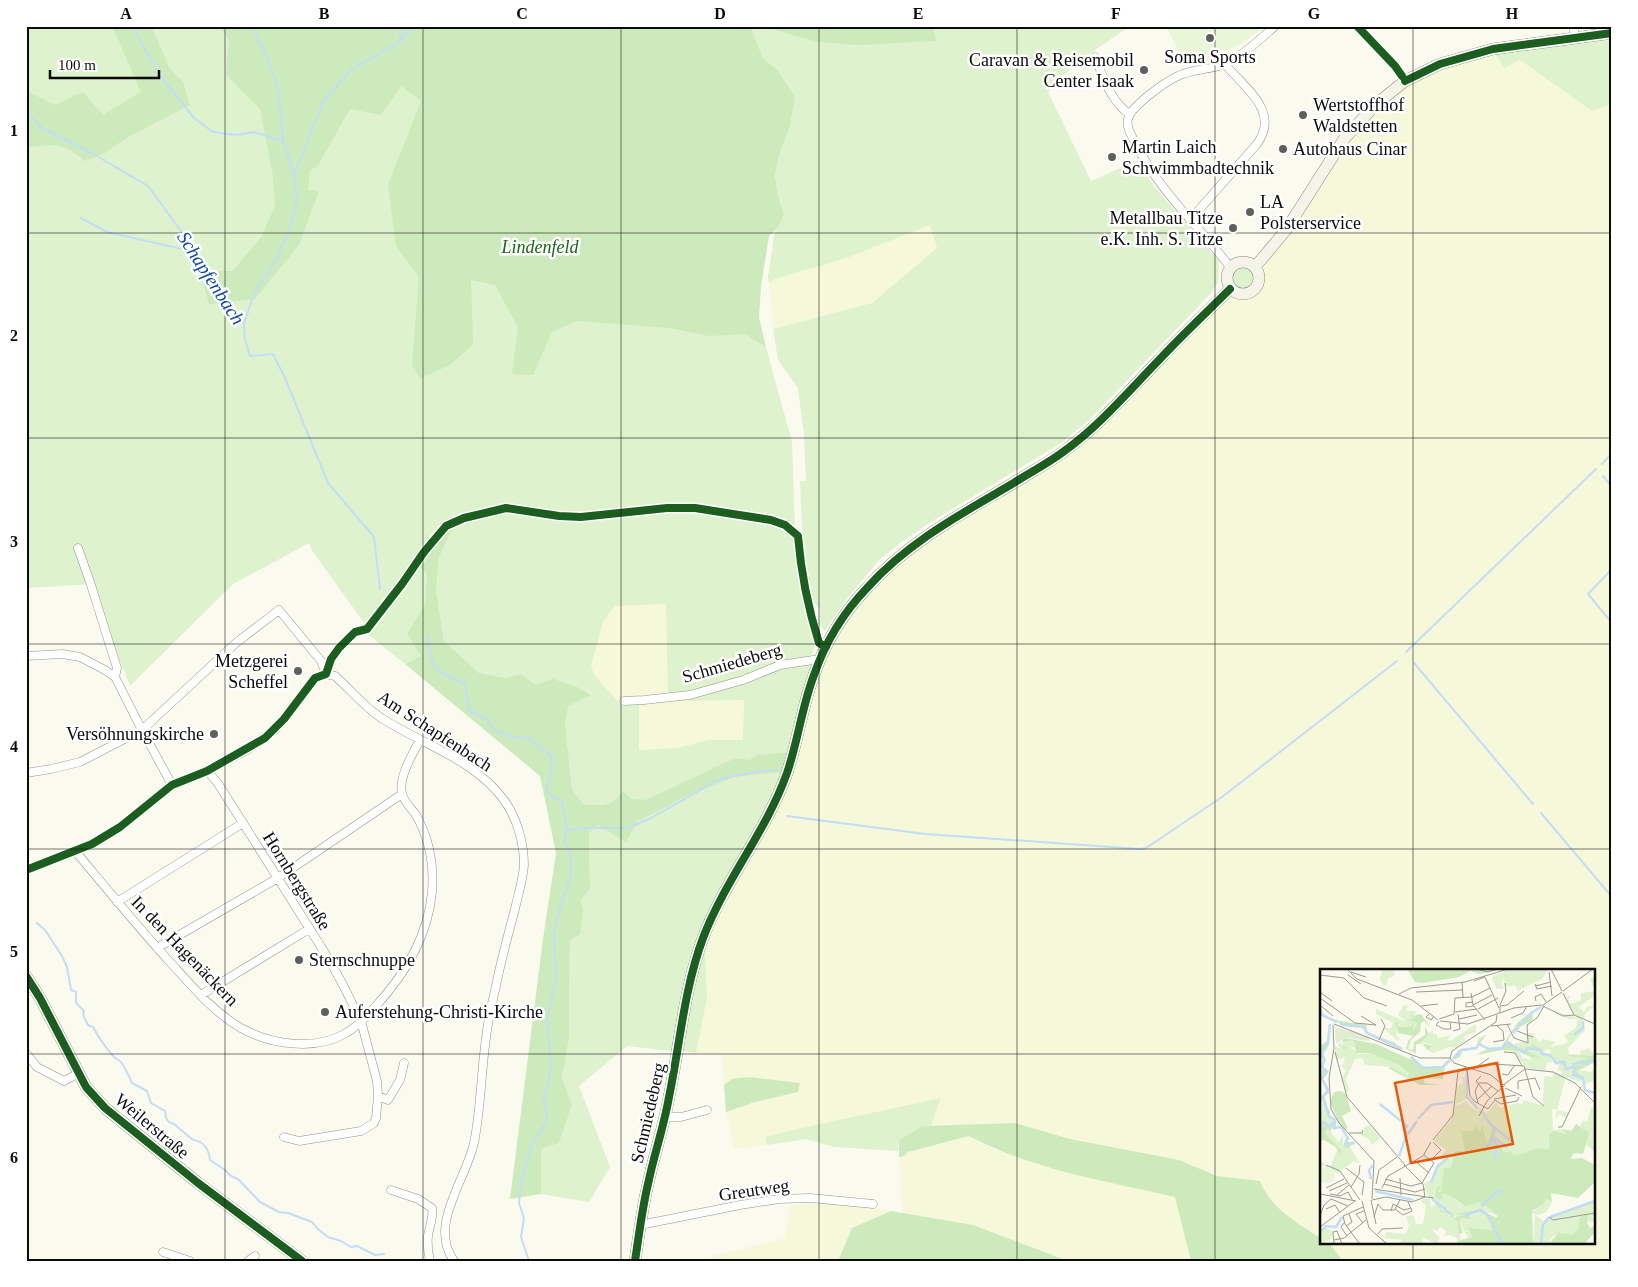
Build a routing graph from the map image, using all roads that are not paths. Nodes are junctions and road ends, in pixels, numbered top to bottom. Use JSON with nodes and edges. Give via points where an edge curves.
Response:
{"nodes":[{"id":1,"x":1275,"y":26,"type":"edge"},
{"id":2,"x":1357,"y":26,"type":"edge"},
{"id":3,"x":1572,"y":26,"type":"edge"},
{"id":4,"x":1612,"y":33,"type":"edge"},
{"id":5,"x":1576,"y":39,"type":"junction"},
{"id":6,"x":1095,"y":57,"type":"dead end"},
{"id":7,"x":1226,"y":64,"type":"junction"},
{"id":8,"x":1405,"y":81,"type":"junction"},
{"id":9,"x":1129,"y":114,"type":"junction"},
{"id":10,"x":1190,"y":220,"type":"junction"},
{"id":11,"x":1230,"y":267,"type":"junction"},
{"id":12,"x":1255,"y":267,"type":"junction"},
{"id":13,"x":1230,"y":289,"type":"junction"},
{"id":14,"x":446,"y":526,"type":"dead end"},
{"id":15,"x":78,"y":548,"type":"dead end"},
{"id":16,"x":26,"y":656,"type":"edge"},
{"id":17,"x":820,"y":659,"type":"junction"},
{"id":18,"x":326,"y":674,"type":"junction"},
{"id":19,"x":115,"y":677,"type":"junction"},
{"id":20,"x":624,"y":701,"type":"dead end"},
{"id":21,"x":142,"y":730,"type":"junction"},
{"id":22,"x":420,"y":740,"type":"junction"},
{"id":23,"x":207,"y":771,"type":"junction"},
{"id":24,"x":26,"y":773,"type":"edge"},
{"id":25,"x":172,"y":785,"type":"junction"},
{"id":26,"x":402,"y":794,"type":"junction"},
{"id":27,"x":244,"y":823,"type":"junction"},
{"id":28,"x":76,"y":852,"type":"junction"},
{"id":29,"x":26,"y":870,"type":"edge"},
{"id":30,"x":278,"y":878,"type":"junction"},
{"id":31,"x":118,"y":902,"type":"junction"},
{"id":32,"x":309,"y":928,"type":"junction"},
{"id":33,"x":157,"y":948,"type":"junction"},
{"id":34,"x":26,"y":976,"type":"edge"},
{"id":35,"x":201,"y":995,"type":"junction"},
{"id":36,"x":361,"y":1021,"type":"junction"},
{"id":37,"x":26,"y":1053,"type":"edge"},
{"id":38,"x":404,"y":1063,"type":"dead end"},
{"id":39,"x":79,"y":1073,"type":"junction"},
{"id":40,"x":378,"y":1096,"type":"junction"},
{"id":41,"x":707,"y":1110,"type":"dead end"},
{"id":42,"x":665,"y":1117,"type":"junction"},
{"id":43,"x":284,"y":1137,"type":"dead end"},
{"id":44,"x":391,"y":1190,"type":"dead end"},
{"id":45,"x":873,"y":1204,"type":"dead end"},
{"id":46,"x":640,"y":1225,"type":"junction"},
{"id":47,"x":163,"y":1252,"type":"dead end"},
{"id":48,"x":190,"y":1261,"type":"edge"},
{"id":49,"x":302,"y":1261,"type":"edge"},
{"id":50,"x":430,"y":1261,"type":"edge"},
{"id":51,"x":454,"y":1261,"type":"edge"},
{"id":52,"x":635,"y":1261,"type":"edge"}],
"edges":[{"from":1,"to":7,"type":"street"},
{"from":2,"to":8,"type":"street"},
{"from":3,"to":5,"type":"street"},
{"from":4,"to":5,"type":"street"},
{"from":5,"to":8,"type":"street","via":[[1493,49],[1440,64]]},
{"from":6,"to":9,"type":"street","via":[[1112,97]]},
{"from":7,"to":9,"type":"street","via":[[1186,72],[1165,82]]},
{"from":7,"to":10,"type":"street","via":[[1261,107],[1264,129],[1262,137]]},
{"from":8,"to":12,"type":"street","via":[[1376,104],[1344,139],[1286,230]]},
{"from":9,"to":10,"type":"street","via":[[1128,128],[1143,159]]},
{"from":10,"to":11,"type":"street"},
{"from":11,"to":12,"type":"street","via":[[1247,262]]},
{"from":11,"to":13,"type":"street","via":[[1226,280]]},
{"from":12,"to":13,"type":"street","via":[[1260,280],[1252,292],[1240,295]]},
{"from":13,"to":17,"type":"street","name":"Schmiedeberg","via":[[1093,429],[1061,454],[906,550],[864,591]]},
{"from":14,"to":18,"type":"street","via":[[367,629],[355,632],[339,648]]},
{"from":15,"to":19,"type":"street","via":[[117,668]]},
{"from":16,"to":19,"type":"street","via":[[62,654],[80,657]]},
{"from":17,"to":20,"type":"street","name":"Schmiedeberg","via":[[780,665],[743,680],[690,695]]},
{"from":17,"to":42,"type":"street","name":"Schmiedeberg","via":[[788,772],[768,818],[702,940],[692,972]]},
{"from":18,"to":21,"type":"street","via":[[321,661],[278,610],[237,642]]},
{"from":18,"to":22,"type":"street","name":"Am Schapfenbach","via":[[335,676],[380,718]]},
{"from":18,"to":23,"type":"street","via":[[315,678],[265,738]]},
{"from":19,"to":21,"type":"street"},
{"from":21,"to":24,"type":"street","via":[[80,762]]},
{"from":21,"to":25,"type":"street"},
{"from":22,"to":26,"type":"street","via":[[409,762]]},
{"from":22,"to":51,"type":"street","name":"Am Schapfenbach","via":[[473,769],[491,785],[505,801],[516,822],[523,849],[521,885],[486,1038],[482,1096],[473,1146],[445,1223],[446,1244]]},
{"from":23,"to":25,"type":"street"},
{"from":23,"to":27,"type":"street","name":"Hornbergstraße"},
{"from":25,"to":28,"type":"street","via":[[120,827]]},
{"from":26,"to":30,"type":"street"},
{"from":26,"to":36,"type":"street","name":"In den Hagenäckern","via":[[417,817],[430,851],[430,910],[410,961],[391,990]]},
{"from":27,"to":30,"type":"street","name":"Hornbergstraße"},
{"from":27,"to":31,"type":"street"},
{"from":28,"to":29,"type":"street"},
{"from":28,"to":31,"type":"street","name":"In den Hagenäckern"},
{"from":30,"to":32,"type":"street","name":"Hornbergstraße"},
{"from":30,"to":33,"type":"street"},
{"from":31,"to":33,"type":"street","name":"In den Hagenäckern"},
{"from":32,"to":35,"type":"street"},
{"from":32,"to":36,"type":"street","name":"Hornbergstraße"},
{"from":33,"to":35,"type":"street","name":"In den Hagenäckern"},
{"from":34,"to":39,"type":"street","name":"Weilerstraße"},
{"from":35,"to":36,"type":"street","name":"In den Hagenäckern","via":[[241,1028],[264,1038],[292,1044],[332,1040]]},
{"from":36,"to":40,"type":"street","name":"Hornbergstraße","via":[[374,1066]]},
{"from":37,"to":39,"type":"street","via":[[37,1067],[64,1081]]},
{"from":38,"to":40,"type":"street","via":[[400,1080],[388,1100]]},
{"from":39,"to":49,"type":"street","name":"Weilerstraße","via":[[92,1094],[128,1128]]},
{"from":40,"to":43,"type":"street","name":"Hornbergstraße","via":[[374,1123],[361,1131],[299,1140]]},
{"from":41,"to":42,"type":"street","via":[[681,1117]]},
{"from":42,"to":46,"type":"street","name":"Schmiedeberg"},
{"from":44,"to":50,"type":"street","via":[[418,1199],[432,1208],[428,1237]]},
{"from":45,"to":46,"type":"street","name":"Greutweg","via":[[810,1198],[779,1199]]},
{"from":46,"to":52,"type":"street","name":"Schmiedeberg"},
{"from":47,"to":48,"type":"street"}]}
